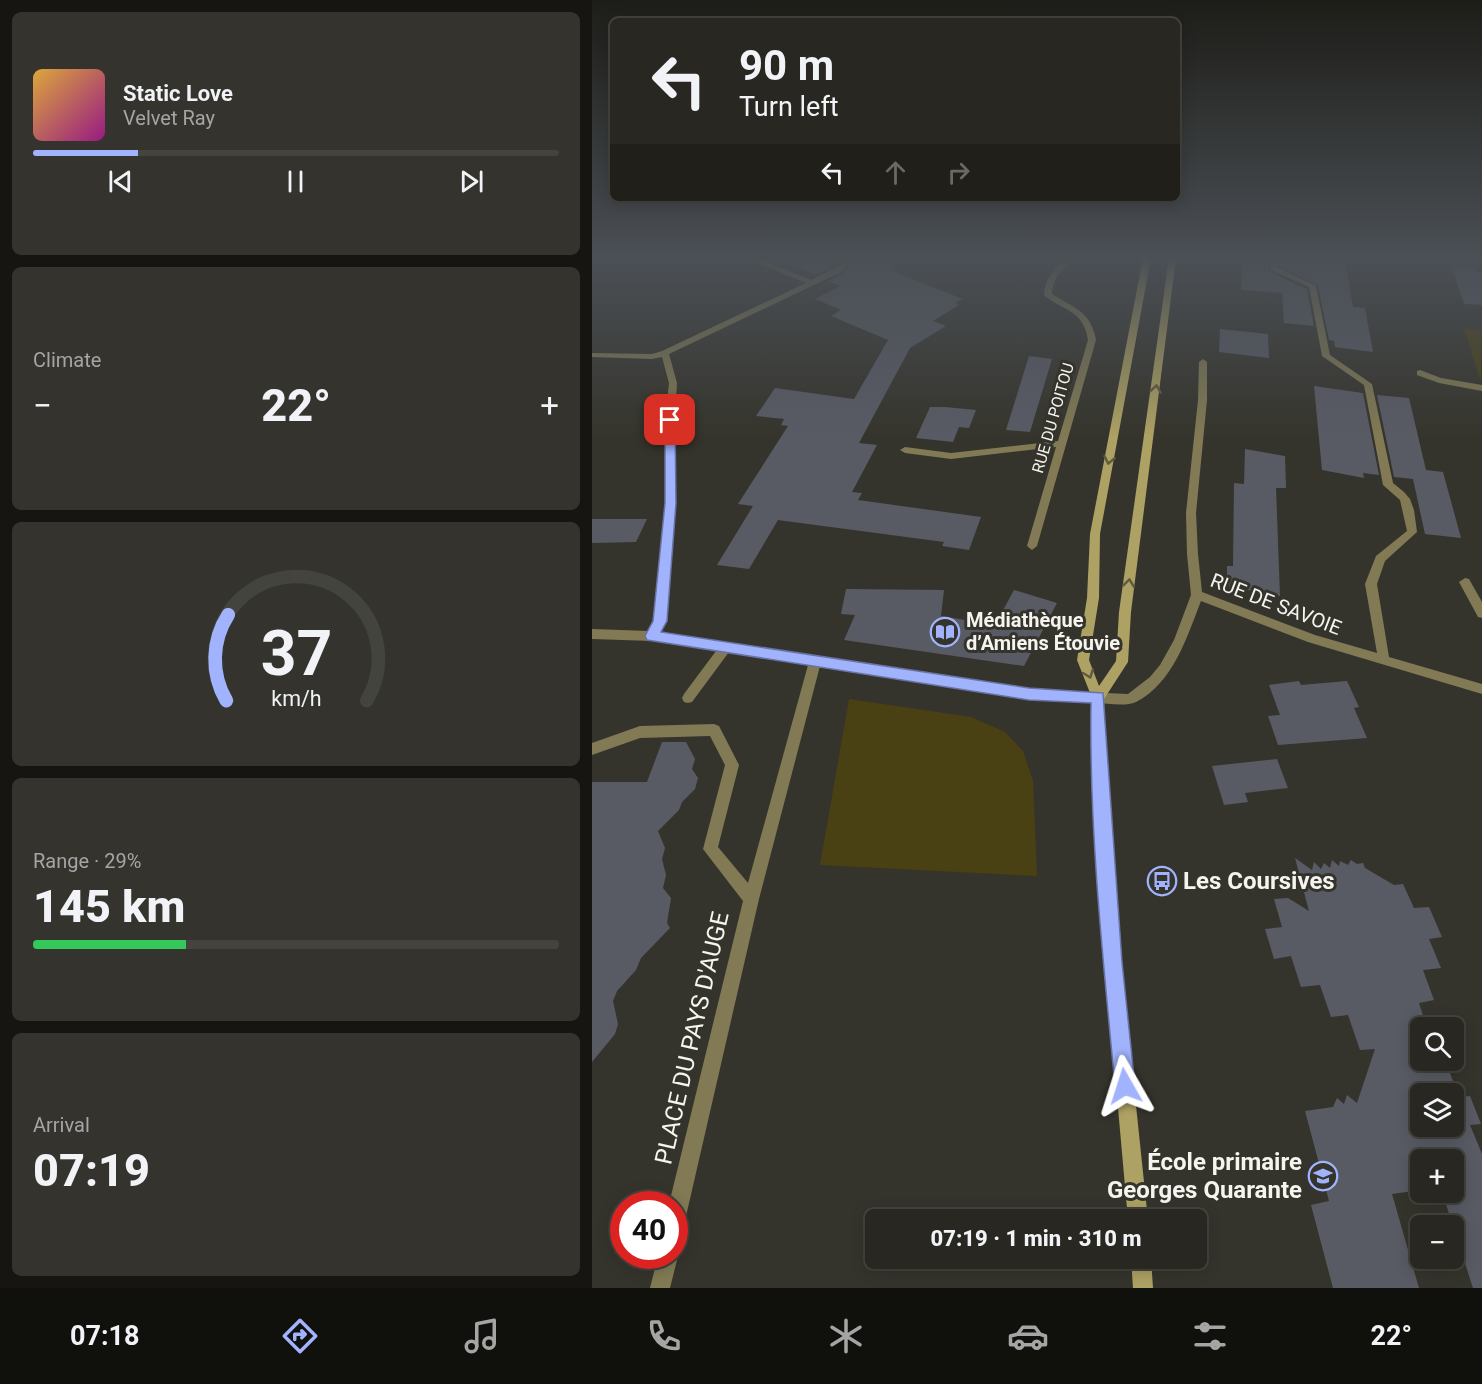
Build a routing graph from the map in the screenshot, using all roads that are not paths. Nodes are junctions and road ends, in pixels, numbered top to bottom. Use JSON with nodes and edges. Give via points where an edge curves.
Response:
{"nodes":[{"id":1,"x":736,"y":318,"type":"edge"},
{"id":2,"x":1087,"y":318,"type":"edge"},
{"id":3,"x":1136,"y":318,"type":"edge"},
{"id":4,"x":1165,"y":318,"type":"edge"},
{"id":5,"x":1318,"y":318,"type":"edge"},
{"id":6,"x":665,"y":353,"type":"junction"},
{"id":7,"x":592,"y":355,"type":"edge"},
{"id":8,"x":1203,"y":362,"type":"dead end"},
{"id":9,"x":1420,"y":373,"type":"dead end"},
{"id":10,"x":1482,"y":388,"type":"edge"},
{"id":11,"x":1062,"y":444,"type":"junction"},
{"id":12,"x":905,"y":450,"type":"dead end"},
{"id":13,"x":1032,"y":546,"type":"dead end"},
{"id":14,"x":1465,"y":582,"type":"dead end"},
{"id":15,"x":1197,"y":595,"type":"junction"},
{"id":16,"x":1482,"y":614,"type":"edge"},
{"id":17,"x":592,"y":633,"type":"edge"},
{"id":18,"x":652,"y":636,"type":"junction"},
{"id":19,"x":725,"y":648,"type":"junction"},
{"id":20,"x":815,"y":661,"type":"junction"},
{"id":21,"x":1384,"y":661,"type":"junction"},
{"id":22,"x":1482,"y":689,"type":"edge"},
{"id":23,"x":688,"y":698,"type":"dead end"},
{"id":24,"x":1098,"y":698,"type":"junction"},
{"id":25,"x":592,"y":749,"type":"edge"},
{"id":26,"x":751,"y":899,"type":"junction"},
{"id":27,"x":682,"y":1191,"type":"edge"},
{"id":28,"x":1137,"y":1209,"type":"edge"},
{"id":29,"x":665,"y":1269,"type":"edge"},
{"id":30,"x":1142,"y":1269,"type":"edge"},
{"id":31,"x":660,"y":1288,"type":"edge"},
{"id":32,"x":1143,"y":1288,"type":"edge"}],
"edges":[{"from":1,"to":6,"type":"street"},
{"from":2,"to":11,"type":"street","name":"RUE DU POITOU","via":[[1092,340]]},
{"from":3,"to":24,"type":"street","one_way":true,"via":[[1095,534],[1093,598],[1083,660]]},
{"from":24,"to":4,"type":"street","one_way":true,"via":[[1122,662],[1126,601]]},
{"from":5,"to":21,"type":"street","via":[[1326,356],[1369,384],[1388,485],[1407,500],[1412,532],[1380,559],[1371,584]]},
{"from":6,"to":7,"type":"street","via":[[652,357]]},
{"from":6,"to":18,"type":"street","via":[[673,383],[670,503],[660,621]]},
{"from":8,"to":15,"type":"street","name":"RUE DE SAVOIE","via":[[1191,512]]},
{"from":9,"to":10,"type":"street"},
{"from":11,"to":12,"type":"street","via":[[951,456]]},
{"from":11,"to":13,"type":"street","name":"RUE DU POITOU"},
{"from":14,"to":16,"type":"street"},
{"from":15,"to":21,"type":"street","name":"RUE DE SAVOIE","via":[[1312,639]]},
{"from":15,"to":24,"type":"street","via":[[1155,682],[1130,699]]},
{"from":17,"to":18,"type":"street"},
{"from":18,"to":19,"type":"street"},
{"from":19,"to":20,"type":"street"},
{"from":19,"to":23,"type":"street"},
{"from":20,"to":24,"type":"street","via":[[1035,694]]},
{"from":20,"to":26,"type":"street","name":"PLACE DU PAYS D'AUGE"},
{"from":21,"to":22,"type":"street","name":"RUE DE SAVOIE"},
{"from":24,"to":28,"type":"street","via":[[1112,962]]},
{"from":25,"to":26,"type":"street","name":"PLACE DU PAYS D'AUGE","via":[[640,732],[714,730],[732,765],[710,849]]},
{"from":26,"to":27,"type":"street","name":"PLACE DU PAYS D'AUGE"},
{"from":29,"to":31,"type":"street"},
{"from":30,"to":32,"type":"street"}]}
